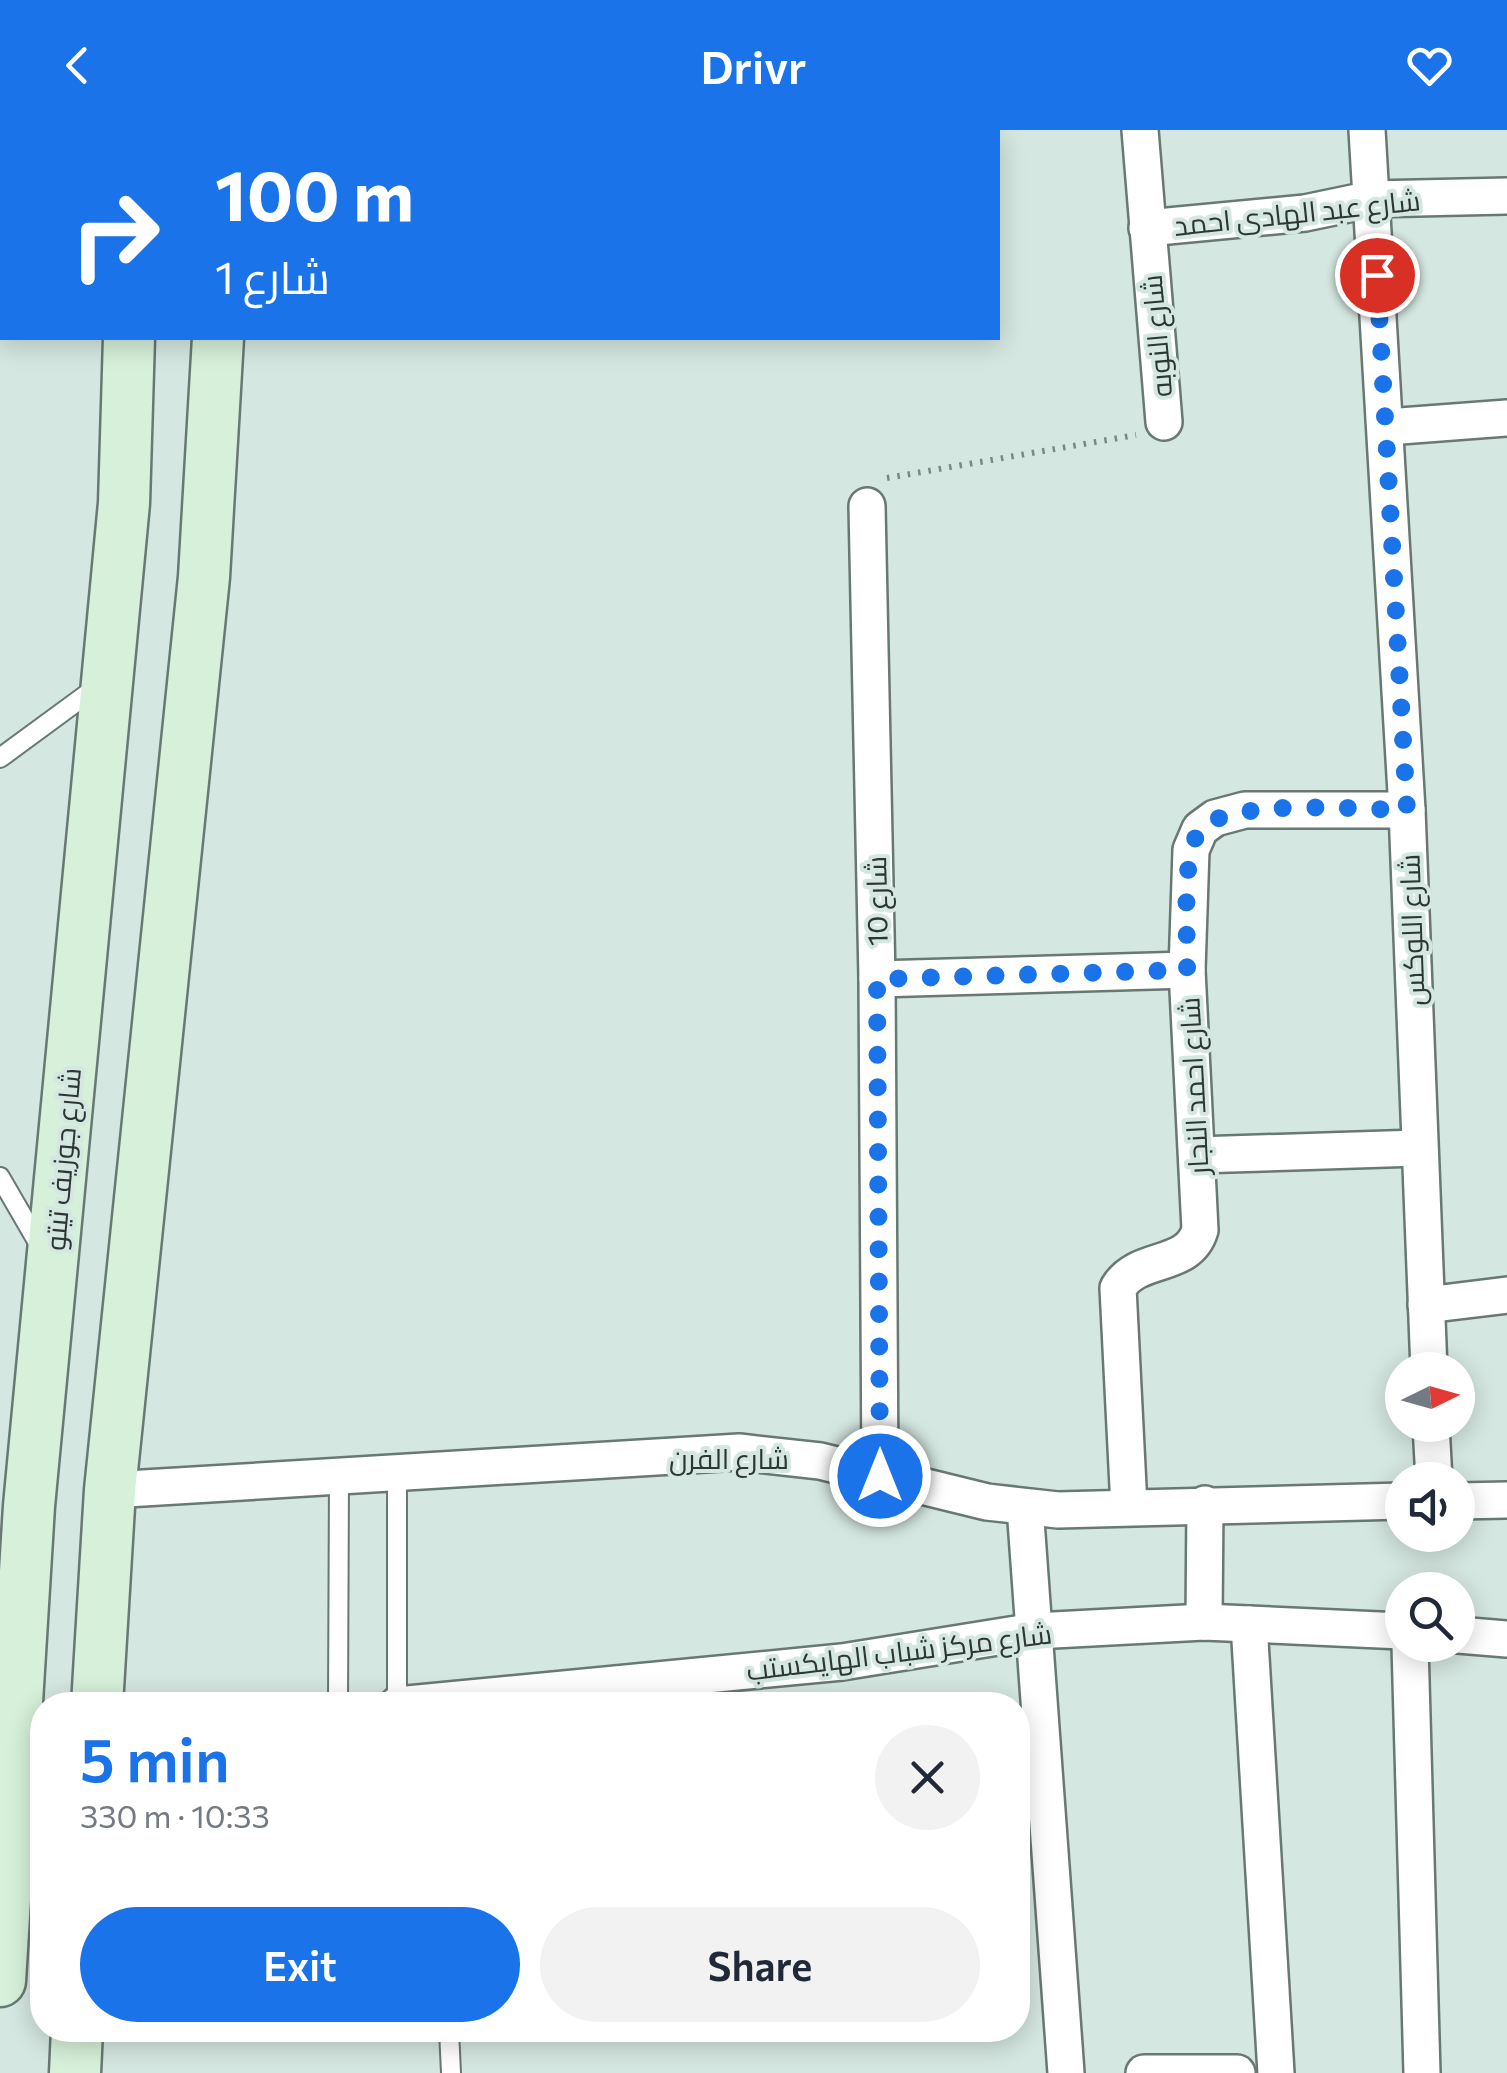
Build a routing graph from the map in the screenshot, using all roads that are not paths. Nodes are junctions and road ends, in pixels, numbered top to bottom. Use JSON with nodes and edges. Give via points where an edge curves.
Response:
{"nodes":[{"id":1,"x":1140,"y":130,"type":"edge"},
{"id":2,"x":1367,"y":130,"type":"edge"},
{"id":3,"x":1507,"y":196,"type":"edge"},
{"id":4,"x":1372,"y":199,"type":"junction"},
{"id":5,"x":1147,"y":228,"type":"junction"},
{"id":6,"x":129,"y":340,"type":"edge"},
{"id":7,"x":218,"y":340,"type":"edge"},
{"id":8,"x":1507,"y":418,"type":"edge"},
{"id":9,"x":1164,"y":422,"type":"road end"},
{"id":10,"x":1387,"y":427,"type":"junction"},
{"id":11,"x":867,"y":506,"type":"road end"},
{"id":12,"x":106,"y":680,"type":"junction"},
{"id":13,"x":0,"y":758,"type":"edge"},
{"id":14,"x":1407,"y":810,"type":"junction"},
{"id":15,"x":1187,"y":970,"type":"junction"},
{"id":16,"x":877,"y":979,"type":"junction"},
{"id":17,"x":1418,"y":1148,"type":"junction"},
{"id":18,"x":1198,"y":1155,"type":"junction"},
{"id":19,"x":0,"y":1177,"type":"edge"},
{"id":20,"x":52,"y":1266,"type":"junction"},
{"id":21,"x":1507,"y":1295,"type":"edge"},
{"id":22,"x":1426,"y":1306,"type":"junction"},
{"id":23,"x":1428,"y":1352,"type":"edge"},
{"id":24,"x":397,"y":1473,"type":"junction"},
{"id":25,"x":339,"y":1476,"type":"junction"},
{"id":26,"x":880,"y":1476,"type":"junction"},
{"id":27,"x":110,"y":1490,"type":"junction"},
{"id":28,"x":1475,"y":1500,"type":"edge"},
{"id":29,"x":1507,"y":1500,"type":"edge"},
{"id":30,"x":1385,"y":1502,"type":"edge"},
{"id":31,"x":1205,"y":1504,"type":"junction"},
{"id":32,"x":1025,"y":1506,"type":"junction"},
{"id":33,"x":1128,"y":1507,"type":"junction"},
{"id":34,"x":1204,"y":1622,"type":"junction"},
{"id":35,"x":1250,"y":1624,"type":"junction"},
{"id":36,"x":1385,"y":1630,"type":"edge"},
{"id":37,"x":1035,"y":1631,"type":"junction"},
{"id":38,"x":1475,"y":1636,"type":"edge"},
{"id":39,"x":1507,"y":1639,"type":"edge"},
{"id":40,"x":1410,"y":1662,"type":"edge"},
{"id":41,"x":98,"y":1692,"type":"edge"},
{"id":42,"x":338,"y":1692,"type":"edge"},
{"id":43,"x":413,"y":1692,"type":"edge"},
{"id":44,"x":536,"y":1692,"type":"edge"},
{"id":45,"x":2,"y":1891,"type":"edge"},
{"id":46,"x":0,"y":1967,"type":"edge"},
{"id":47,"x":0,"y":1981,"type":"edge"},
{"id":48,"x":76,"y":2042,"type":"edge"},
{"id":49,"x":450,"y":2042,"type":"edge"},
{"id":50,"x":75,"y":2073,"type":"edge"},
{"id":51,"x":451,"y":2073,"type":"edge"},
{"id":52,"x":1066,"y":2073,"type":"edge"},
{"id":53,"x":1144,"y":2073,"type":"edge"},
{"id":54,"x":1237,"y":2073,"type":"edge"},
{"id":55,"x":1276,"y":2073,"type":"edge"},
{"id":56,"x":1422,"y":2073,"type":"edge"}],
"edges":[{"from":1,"to":5,"type":"street","name":"شارع النوبه"},
{"from":2,"to":4,"type":"street","name":"شارع اللوكس"},
{"from":3,"to":4,"type":"street","name":"شارع عبد الهادى احمد"},
{"from":4,"to":5,"type":"street","name":"شارع عبد الهادى احمد","via":[[1305,213]]},
{"from":4,"to":10,"type":"street","name":"شارع اللوكس"},
{"from":5,"to":9,"type":"street","name":"شارع النوبه"},
{"from":6,"to":12,"type":"main road","name":"شارع جوزيف تيتو","via":[[124,503]]},
{"from":7,"to":27,"type":"main road","via":[[204,578]]},
{"from":8,"to":10,"type":"street"},
{"from":10,"to":14,"type":"street","name":"شارع اللوكس"},
{"from":11,"to":16,"type":"street","name":"شارع 10"},
{"from":12,"to":13,"type":"lane"},
{"from":12,"to":20,"type":"main road","name":"شارع جوزيف تيتو"},
{"from":14,"to":15,"type":"street","name":"شارع احمد النجار","via":[[1246,810],[1200,829],[1191,850]]},
{"from":14,"to":17,"type":"street","name":"شارع اللوكس"},
{"from":15,"to":16,"type":"street"},
{"from":15,"to":18,"type":"street","name":"شارع احمد النجار"},
{"from":16,"to":26,"type":"street","name":"شارع 10"},
{"from":17,"to":18,"type":"street"},
{"from":17,"to":22,"type":"street","name":"شارع اللوكس"},
{"from":18,"to":33,"type":"street","name":"شارع احمد النجار","via":[[1197,1240],[1182,1255],[1132,1271],[1116,1299]]},
{"from":19,"to":20,"type":"lane"},
{"from":20,"to":45,"type":"main road","name":"شارع جوزيف تيتو","via":[[22,1510]]},
{"from":21,"to":22,"type":"street"},
{"from":22,"to":23,"type":"street","name":"شارع اللوكس"},
{"from":24,"to":25,"type":"street","name":"شارع الفرن"},
{"from":24,"to":26,"type":"street","name":"شارع الفرن","via":[[739,1452],[820,1460]]},
{"from":24,"to":43,"type":"lane"},
{"from":25,"to":27,"type":"street","name":"شارع الفرن"},
{"from":25,"to":42,"type":"lane"},
{"from":26,"to":32,"type":"street","name":"شارع الفرن"},
{"from":27,"to":41,"type":"main road"},
{"from":28,"to":29,"type":"street"},
{"from":30,"to":31,"type":"street","name":"شارع الفرن"},
{"from":31,"to":33,"type":"street","name":"شارع الفرن"},
{"from":31,"to":34,"type":"street"},
{"from":32,"to":33,"type":"street","name":"شارع الفرن"},
{"from":32,"to":37,"type":"street"},
{"from":34,"to":35,"type":"street","name":"شارع مركز شباب الهايكستب"},
{"from":34,"to":37,"type":"street","name":"شارع مركز شباب الهايكستب"},
{"from":35,"to":36,"type":"street","name":"شارع مركز شباب الهايكستب"},
{"from":35,"to":55,"type":"street"},
{"from":37,"to":44,"type":"street","name":"شارع مركز شباب الهايكستب","via":[[842,1662]]},
{"from":37,"to":52,"type":"street"},
{"from":38,"to":39,"type":"street"},
{"from":40,"to":56,"type":"street"},
{"from":45,"to":46,"type":"main road","name":"شارع جوزيف تيتو"},
{"from":46,"to":47,"type":"main road","name":"شارع جوزيف تيتو"},
{"from":48,"to":50,"type":"main road"},
{"from":49,"to":51,"type":"lane"},
{"from":53,"to":54,"type":"street"}]}
